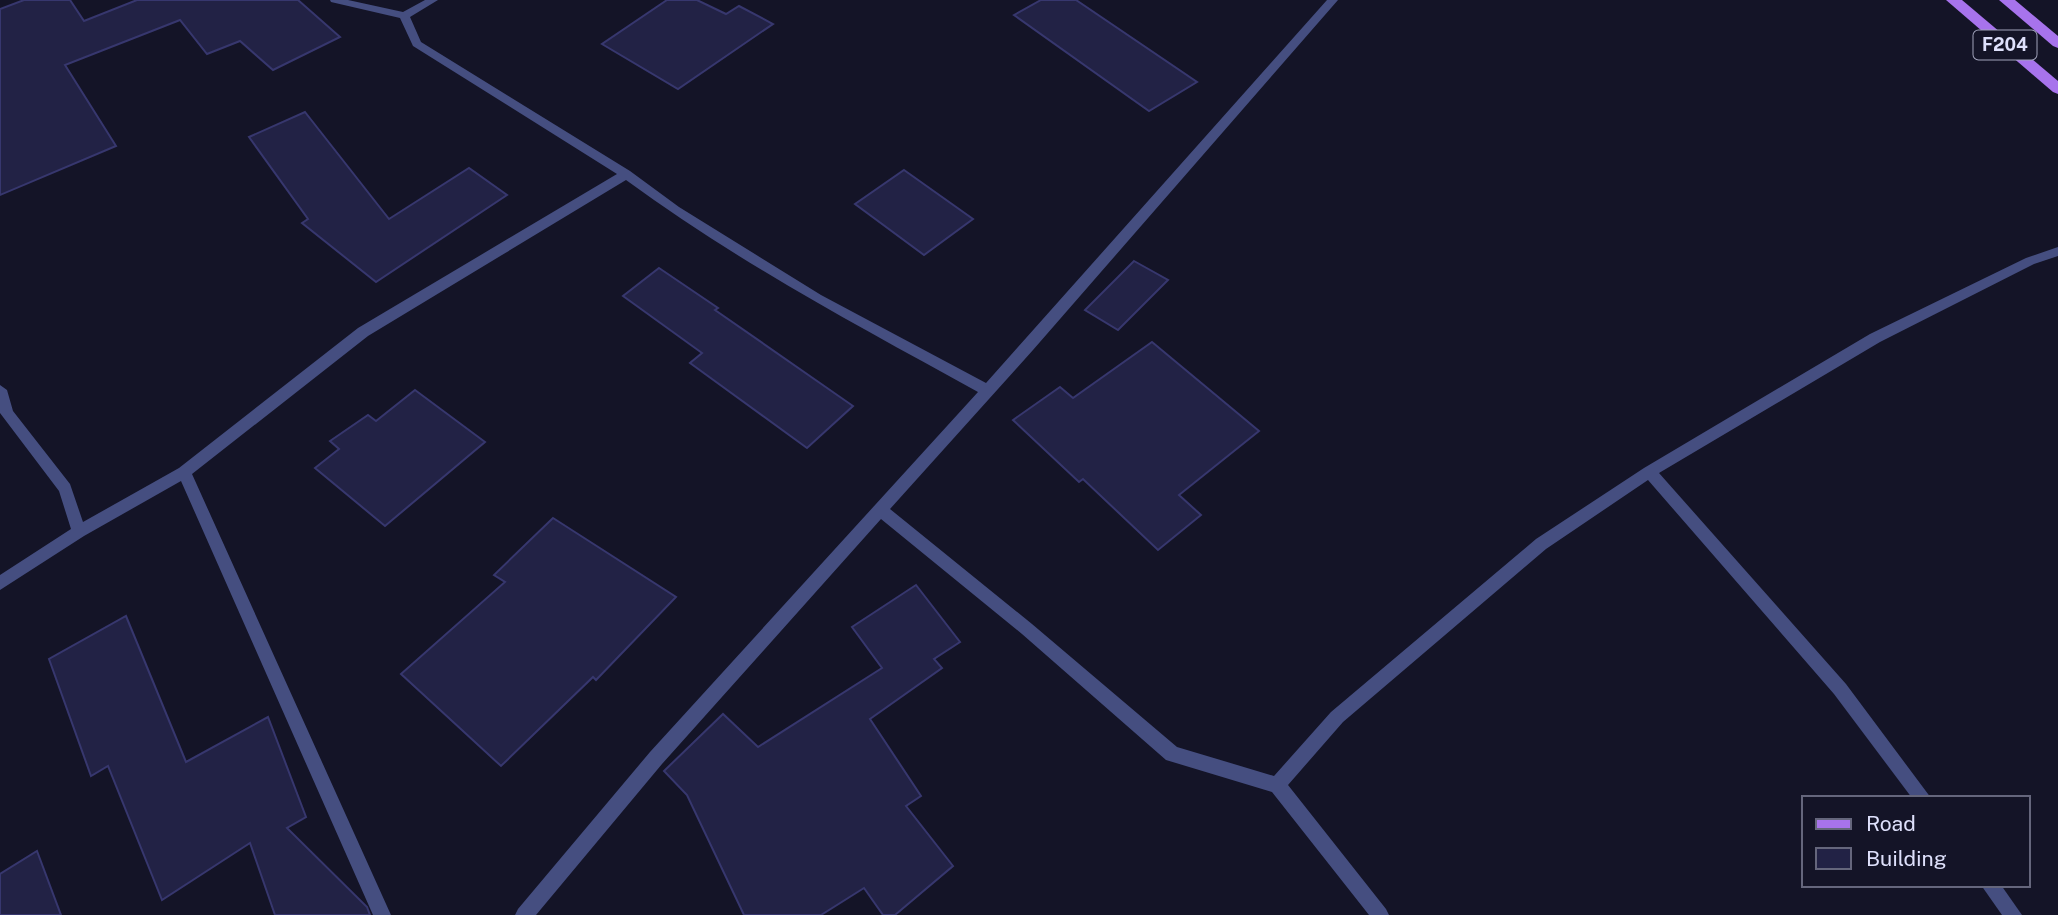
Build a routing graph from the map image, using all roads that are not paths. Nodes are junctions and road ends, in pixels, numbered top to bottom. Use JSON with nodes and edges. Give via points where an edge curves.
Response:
{"nodes":[{"id":1,"x":335,"y":0,"type":"edge"},
{"id":2,"x":433,"y":0,"type":"edge"},
{"id":3,"x":1333,"y":0,"type":"edge"},
{"id":4,"x":1953,"y":0,"type":"edge"},
{"id":5,"x":2006,"y":0,"type":"edge"},
{"id":6,"x":404,"y":16,"type":"junction"},
{"id":7,"x":2058,"y":43,"type":"edge"},
{"id":8,"x":2058,"y":89,"type":"edge"},
{"id":9,"x":626,"y":174,"type":"junction"},
{"id":10,"x":2058,"y":251,"type":"edge"},
{"id":11,"x":0,"y":390,"type":"edge"},
{"id":12,"x":988,"y":390,"type":"junction"},
{"id":13,"x":184,"y":472,"type":"junction"},
{"id":14,"x":1649,"y":472,"type":"junction"},
{"id":15,"x":880,"y":509,"type":"junction"},
{"id":16,"x":79,"y":532,"type":"junction"},
{"id":17,"x":0,"y":583,"type":"edge"},
{"id":18,"x":1277,"y":785,"type":"junction"},
{"id":19,"x":1921,"y":796,"type":"edge"},
{"id":20,"x":1992,"y":887,"type":"edge"},
{"id":21,"x":382,"y":915,"type":"edge"},
{"id":22,"x":524,"y":915,"type":"edge"},
{"id":23,"x":1380,"y":915,"type":"edge"},
{"id":24,"x":2013,"y":915,"type":"edge"}],
"edges":[{"from":1,"to":6,"type":"street"},
{"from":2,"to":6,"type":"street"},
{"from":3,"to":12,"type":"street"},
{"from":4,"to":8,"type":"main road","number":"F204"},
{"from":5,"to":7,"type":"main road","number":"F204"},
{"from":6,"to":9,"type":"street","via":[[417,44]]},
{"from":9,"to":12,"type":"street","via":[[675,210],[817,298]]},
{"from":9,"to":13,"type":"street","via":[[363,332]]},
{"from":10,"to":14,"type":"street","via":[[1875,338]]},
{"from":11,"to":16,"type":"street","via":[[8,413],[65,488]]},
{"from":12,"to":15,"type":"street"},
{"from":13,"to":16,"type":"street"},
{"from":13,"to":21,"type":"street"},
{"from":14,"to":18,"type":"street","via":[[1541,544],[1337,717]]},
{"from":14,"to":19,"type":"street","via":[[1840,689]]},
{"from":15,"to":18,"type":"street","via":[[1172,754]]},
{"from":15,"to":22,"type":"street","via":[[656,758]]},
{"from":16,"to":17,"type":"street"},
{"from":18,"to":23,"type":"street"},
{"from":20,"to":24,"type":"street"}]}
